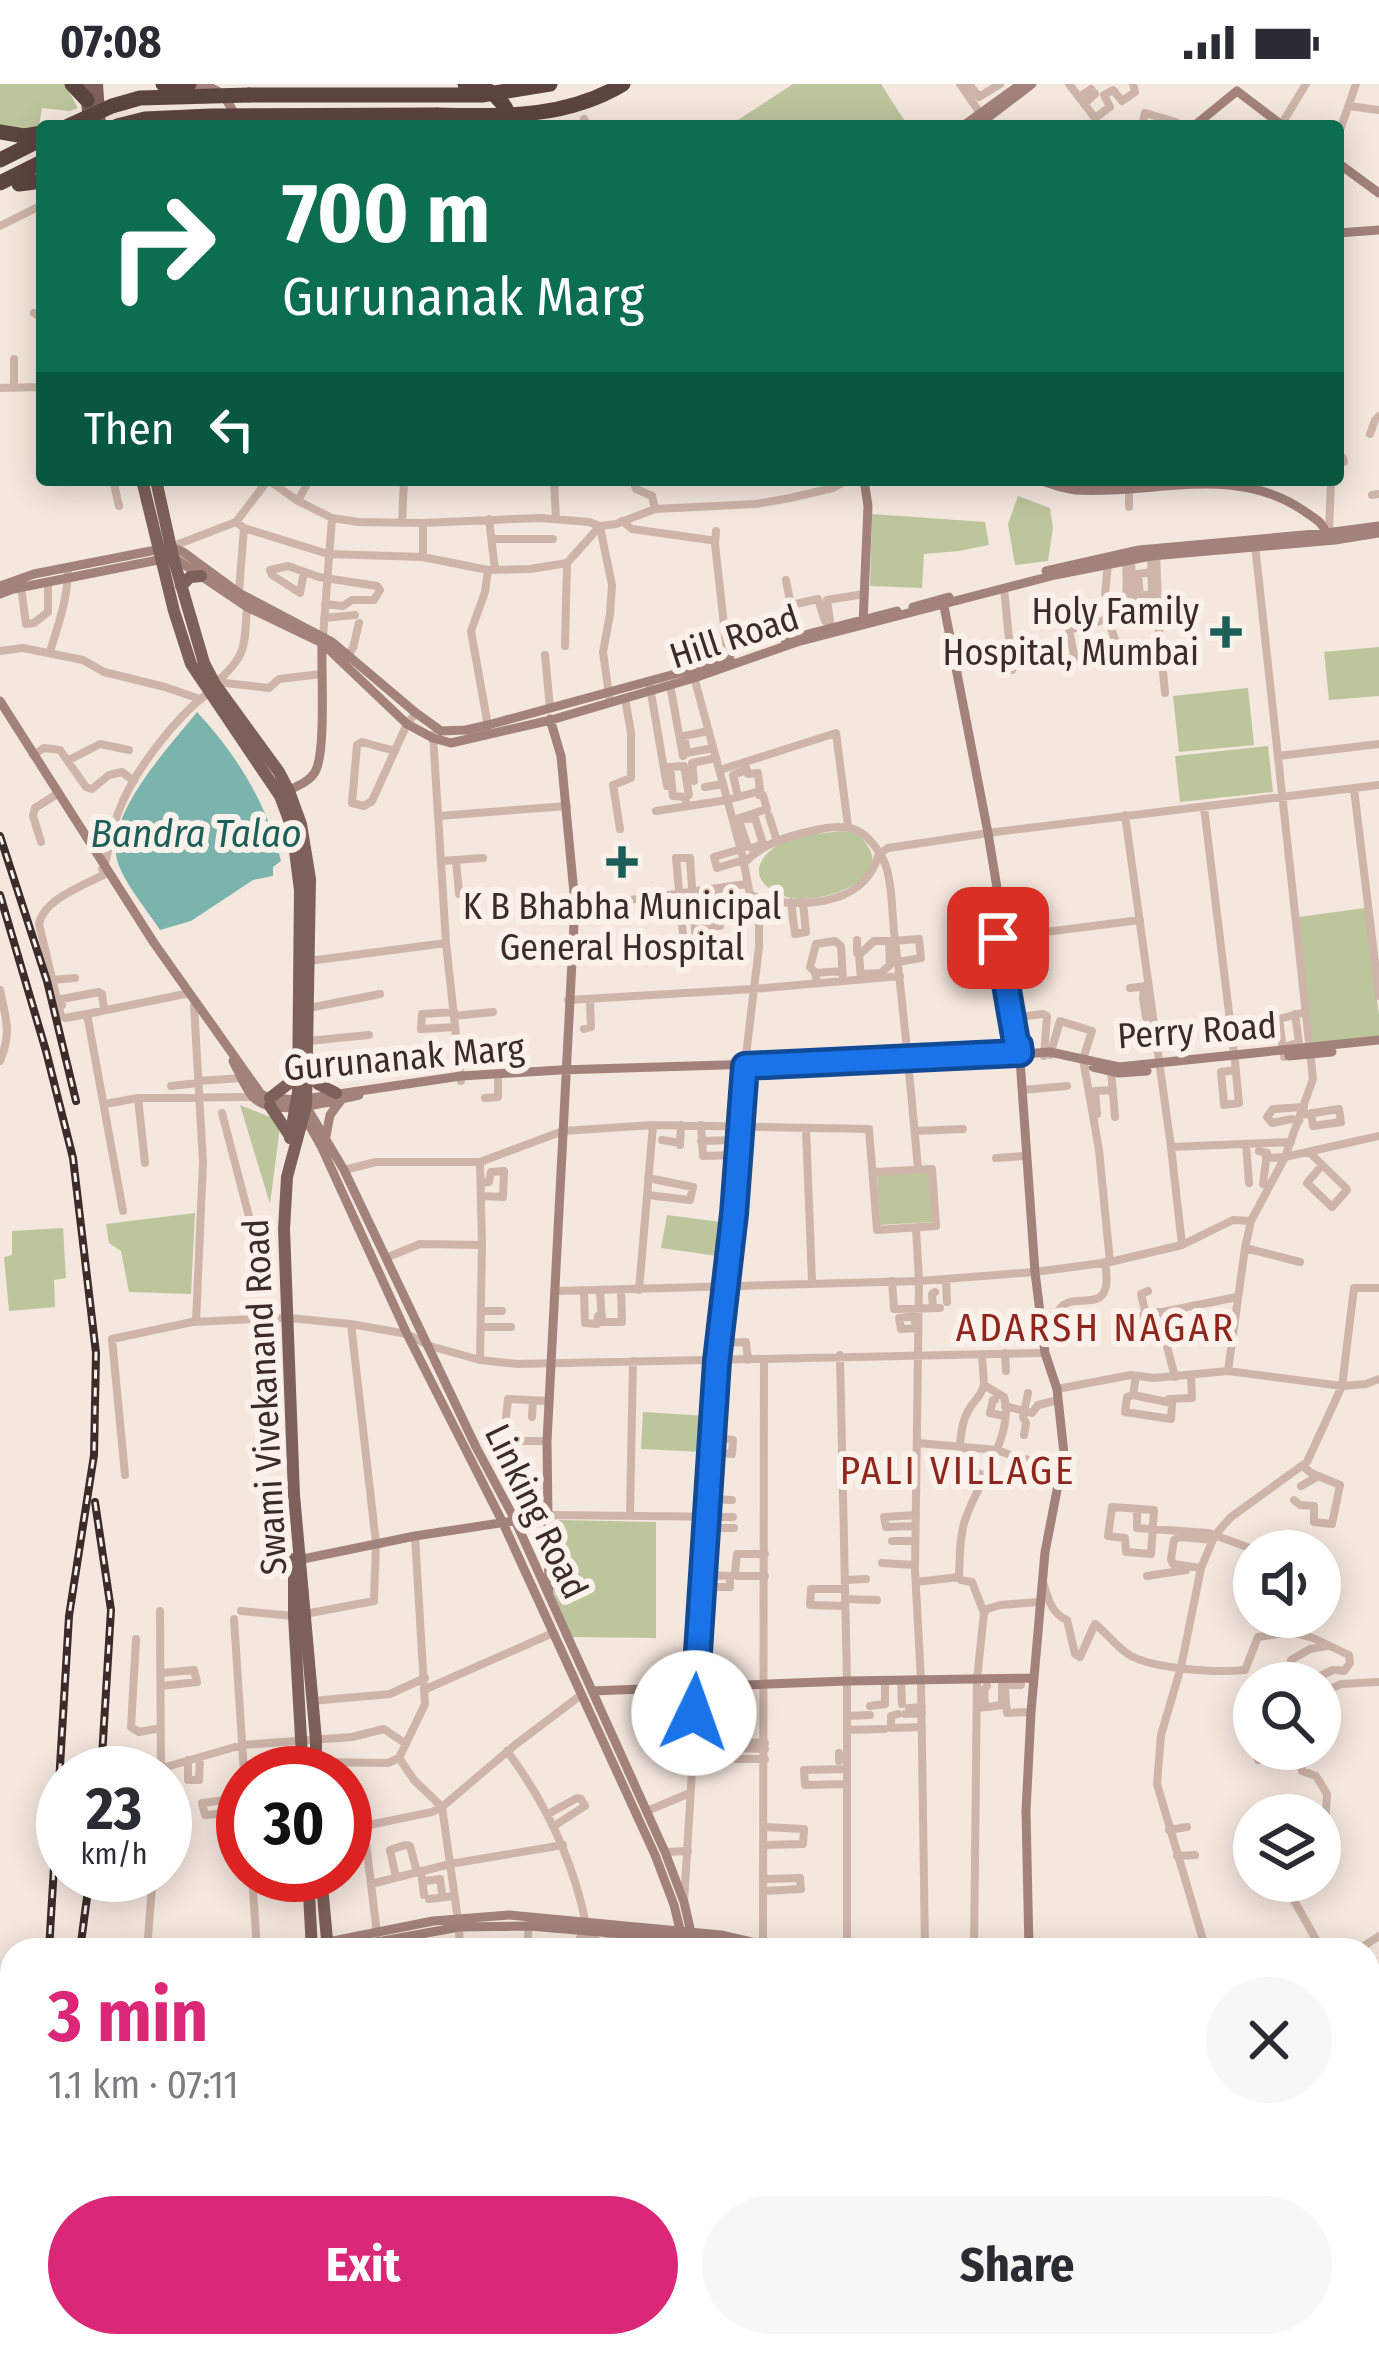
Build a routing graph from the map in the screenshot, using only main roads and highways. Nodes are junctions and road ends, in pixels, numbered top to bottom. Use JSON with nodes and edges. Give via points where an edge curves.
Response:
{"nodes":[{"id":1,"x":72,"y":84,"type":"edge"},
{"id":2,"x":97,"y":84,"type":"edge"},
{"id":3,"x":163,"y":84,"type":"edge"},
{"id":4,"x":190,"y":84,"type":"edge"},
{"id":5,"x":304,"y":84,"type":"edge"},
{"id":6,"x":465,"y":84,"type":"edge"},
{"id":7,"x":550,"y":84,"type":"edge"},
{"id":8,"x":623,"y":84,"type":"edge"},
{"id":9,"x":1021,"y":84,"type":"edge"},
{"id":10,"x":1033,"y":84,"type":"edge"},
{"id":11,"x":1238,"y":87,"type":"edge"},
{"id":12,"x":87,"y":92,"type":"edge"},
{"id":13,"x":249,"y":94,"type":"junction"},
{"id":14,"x":81,"y":120,"type":"edge"},
{"id":15,"x":100,"y":120,"type":"edge"},
{"id":16,"x":142,"y":120,"type":"edge"},
{"id":17,"x":180,"y":120,"type":"edge"},
{"id":18,"x":236,"y":120,"type":"edge"},
{"id":19,"x":250,"y":120,"type":"edge"},
{"id":20,"x":511,"y":120,"type":"edge"},
{"id":21,"x":971,"y":120,"type":"edge"},
{"id":22,"x":985,"y":120,"type":"edge"},
{"id":23,"x":1201,"y":120,"type":"edge"},
{"id":24,"x":1275,"y":120,"type":"edge"},
{"id":25,"x":0,"y":132,"type":"edge"},
{"id":26,"x":36,"y":136,"type":"edge"},
{"id":27,"x":36,"y":139,"type":"edge"},
{"id":28,"x":0,"y":160,"type":"edge"},
{"id":29,"x":36,"y":165,"type":"edge"},
{"id":30,"x":1344,"y":167,"type":"edge"},
{"id":31,"x":36,"y":179,"type":"edge"},
{"id":32,"x":0,"y":183,"type":"edge"},
{"id":33,"x":1379,"y":193,"type":"edge"},
{"id":34,"x":0,"y":194,"type":"edge"},
{"id":35,"x":1379,"y":230,"type":"edge"},
{"id":36,"x":1344,"y":233,"type":"edge"},
{"id":37,"x":145,"y":486,"type":"edge"},
{"id":38,"x":154,"y":486,"type":"edge"},
{"id":39,"x":865,"y":486,"type":"edge"},
{"id":40,"x":1102,"y":486,"type":"edge"},
{"id":41,"x":1176,"y":486,"type":"edge"},
{"id":42,"x":1264,"y":486,"type":"edge"},
{"id":43,"x":153,"y":500,"type":"junction"},
{"id":44,"x":1379,"y":529,"type":"edge"},
{"id":45,"x":1327,"y":533,"type":"junction"},
{"id":46,"x":1255,"y":544,"type":"junction"},
{"id":47,"x":166,"y":553,"type":"junction"},
{"id":48,"x":1102,"y":562,"type":"junction"},
{"id":49,"x":68,"y":573,"type":"junction"},
{"id":50,"x":201,"y":576,"type":"junction"},
{"id":51,"x":19,"y":583,"type":"junction"},
{"id":52,"x":181,"y":586,"type":"junction"},
{"id":53,"x":0,"y":590,"type":"edge"},
{"id":54,"x":241,"y":600,"type":"junction"},
{"id":55,"x":940,"y":602,"type":"junction"},
{"id":56,"x":862,"y":623,"type":"junction"},
{"id":57,"x":797,"y":639,"type":"junction"},
{"id":58,"x":322,"y":640,"type":"junction"},
{"id":59,"x":345,"y":659,"type":"junction"},
{"id":60,"x":692,"y":674,"type":"junction"},
{"id":61,"x":649,"y":686,"type":"junction"},
{"id":62,"x":210,"y":689,"type":"junction"},
{"id":63,"x":609,"y":697,"type":"junction"},
{"id":64,"x":1,"y":703,"type":"edge"},
{"id":65,"x":549,"y":712,"type":"junction"},
{"id":66,"x":0,"y":717,"type":"edge"},
{"id":67,"x":433,"y":732,"type":"junction"},
{"id":68,"x":284,"y":794,"type":"junction"},
{"id":69,"x":104,"y":870,"type":"junction"},
{"id":70,"x":142,"y":929,"type":"junction"},
{"id":71,"x":1379,"y":1043,"type":"edge"},
{"id":72,"x":1020,"y":1052,"type":"junction"},
{"id":73,"x":302,"y":1067,"type":"junction"},
{"id":74,"x":566,"y":1073,"type":"junction"},
{"id":75,"x":339,"y":1096,"type":"junction"},
{"id":76,"x":270,"y":1102,"type":"junction"},
{"id":77,"x":302,"y":1105,"type":"junction"},
{"id":78,"x":326,"y":1136,"type":"junction"},
{"id":79,"x":290,"y":1137,"type":"junction"},
{"id":80,"x":282,"y":1216,"type":"junction"},
{"id":81,"x":450,"y":1352,"type":"road end"},
{"id":82,"x":439,"y":1366,"type":"junction"},
{"id":83,"x":508,"y":1519,"type":"junction"},
{"id":84,"x":546,"y":1519,"type":"junction"},
{"id":85,"x":516,"y":1537,"type":"junction"},
{"id":86,"x":298,"y":1560,"type":"junction"},
{"id":87,"x":550,"y":1598,"type":"junction"},
{"id":88,"x":299,"y":1615,"type":"junction"},
{"id":89,"x":1034,"y":1678,"type":"junction"},
{"id":90,"x":586,"y":1693,"type":"junction"},
{"id":91,"x":309,"y":1740,"type":"junction"},
{"id":92,"x":309,"y":1746,"type":"edge"},
{"id":93,"x":660,"y":1853,"type":"junction"},
{"id":94,"x":310,"y":1902,"type":"edge"},
{"id":95,"x":324,"y":1902,"type":"edge"},
{"id":96,"x":595,"y":1936,"type":"edge"},
{"id":97,"x":312,"y":1938,"type":"edge"},
{"id":98,"x":329,"y":1938,"type":"edge"},
{"id":99,"x":369,"y":1938,"type":"edge"},
{"id":100,"x":642,"y":1938,"type":"edge"},
{"id":101,"x":688,"y":1938,"type":"edge"},
{"id":102,"x":689,"y":1938,"type":"edge"},
{"id":103,"x":1029,"y":1938,"type":"edge"}],
"edges":[{"from":1,"to":12,"type":"highway"},
{"from":2,"to":15,"type":"main road"},
{"from":3,"to":4,"type":"highway"},
{"from":4,"to":18,"type":"main road","via":[[223,94]]},
{"from":5,"to":13,"type":"highway"},
{"from":6,"to":20,"type":"highway","bridge":true,"via":[[496,96]]},
{"from":7,"to":13,"type":"highway","via":[[482,94]]},
{"from":8,"to":19,"type":"highway","bridge":true,"via":[[542,114]]},
{"from":9,"to":21,"type":"main road"},
{"from":10,"to":22,"type":"main road"},
{"from":11,"to":23,"type":"main road"},
{"from":11,"to":24,"type":"main road"},
{"from":13,"to":14,"type":"highway","bridge":true,"via":[[140,98]]},
{"from":16,"to":17,"type":"highway","bridge":true},
{"from":25,"to":26,"type":"highway"},
{"from":27,"to":28,"type":"highway"},
{"from":29,"to":32,"type":"highway"},
{"from":30,"to":33,"type":"main road"},
{"from":31,"to":34,"type":"highway"},
{"from":35,"to":36,"type":"main road"},
{"from":37,"to":43,"type":"main road","name":"Swami Vivekanand Road"},
{"from":38,"to":43,"type":"main road","name":"Swami Vivekanand Road"},
{"from":39,"to":56,"type":"main road"},
{"from":40,"to":41,"type":"main road"},
{"from":42,"to":45,"type":"main road"},
{"from":43,"to":47,"type":"main road","name":"Swami Vivekanand Road"},
{"from":44,"to":45,"type":"main road","name":"Hill Road"},
{"from":44,"to":46,"type":"main road","name":"Hill Road"},
{"from":45,"to":46,"type":"main road","name":"Hill Road"},
{"from":46,"to":48,"type":"main road","name":"Hill Road"},
{"from":47,"to":49,"type":"main road"},
{"from":47,"to":50,"type":"main road"},
{"from":47,"to":52,"type":"main road","name":"Swami Vivekanand Road"},
{"from":47,"to":54,"type":"main road","via":[[183,552]]},
{"from":47,"to":62,"type":"main road","name":"Swami Vivekanand Road","via":[[173,611],[191,664]]},
{"from":48,"to":55,"type":"main road","name":"Hill Road"},
{"from":48,"to":55,"type":"main road","name":"Hill Road"},
{"from":49,"to":51,"type":"main road"},
{"from":49,"to":51,"type":"main road"},
{"from":50,"to":52,"type":"main road"},
{"from":50,"to":54,"type":"main road"},
{"from":51,"to":53,"type":"main road"},
{"from":52,"to":62,"type":"main road","name":"Swami Vivekanand Road"},
{"from":54,"to":58,"type":"main road"},
{"from":55,"to":56,"type":"main road","name":"Hill Road"},
{"from":55,"to":72,"type":"main road"},
{"from":56,"to":57,"type":"main road","name":"Hill Road"},
{"from":56,"to":57,"type":"main road","name":"Hill Road"},
{"from":57,"to":60,"type":"main road","name":"Hill Road"},
{"from":58,"to":59,"type":"main road"},
{"from":58,"to":68,"type":"main road","via":[[316,771]]},
{"from":59,"to":67,"type":"main road"},
{"from":59,"to":67,"type":"main road","via":[[407,724]]},
{"from":60,"to":61,"type":"main road","name":"Hill Road"},
{"from":60,"to":61,"type":"main road","name":"Hill Road"},
{"from":61,"to":63,"type":"main road","name":"Hill Road"},
{"from":61,"to":63,"type":"main road","name":"Hill Road"},
{"from":62,"to":68,"type":"main road","name":"Swami Vivekanand Road","via":[[279,772]]},
{"from":63,"to":65,"type":"main road","name":"Hill Road"},
{"from":64,"to":69,"type":"main road","name":"Gurunanak Marg"},
{"from":65,"to":67,"type":"main road","name":"Hill Road","via":[[451,742]]},
{"from":65,"to":74,"type":"main road","via":[[561,756],[574,904]]},
{"from":66,"to":69,"type":"main road"},
{"from":68,"to":73,"type":"main road","name":"Swami Vivekanand Road","via":[[299,890]]},
{"from":68,"to":73,"type":"main road","name":"Swami Vivekanand Road","via":[[301,824],[310,879]]},
{"from":69,"to":70,"type":"main road","name":"Gurunanak Marg"},
{"from":70,"to":76,"type":"main road","name":"Gurunanak Marg"},
{"from":70,"to":76,"type":"main road","name":"Gurunanak Marg","via":[[253,1097]]},
{"from":71,"to":72,"type":"main road","name":"Perry Road","via":[[1111,1069]]},
{"from":72,"to":74,"type":"main road","name":"Gurunanak Marg"},
{"from":72,"to":89,"type":"main road","via":[[1035,1272],[1064,1454]]},
{"from":73,"to":75,"type":"main road"},
{"from":73,"to":76,"type":"main road"},
{"from":73,"to":77,"type":"main road","name":"Swami Vivekanand Road"},
{"from":74,"to":75,"type":"main road","name":"Gurunanak Marg"},
{"from":74,"to":84,"type":"main road"},
{"from":75,"to":77,"type":"main road","name":"Gurunanak Marg"},
{"from":75,"to":78,"type":"main road"},
{"from":76,"to":77,"type":"main road","name":"Gurunanak Marg"},
{"from":76,"to":79,"type":"main road"},
{"from":77,"to":78,"type":"main road","name":"Linking Road"},
{"from":77,"to":79,"type":"main road","name":"Swami Vivekanand Road"},
{"from":77,"to":80,"type":"main road","name":"Swami Vivekanand Road"},
{"from":77,"to":83,"type":"main road","name":"Linking Road","via":[[407,1334]]},
{"from":78,"to":82,"type":"main road","name":"Linking Road"},
{"from":79,"to":80,"type":"main road","name":"Swami Vivekanand Road"},
{"from":80,"to":86,"type":"main road","name":"Swami Vivekanand Road"},
{"from":81,"to":82,"type":"main road"},
{"from":82,"to":83,"type":"main road","name":"Linking Road"},
{"from":83,"to":84,"type":"main road"},
{"from":83,"to":85,"type":"main road","name":"Linking Road"},
{"from":83,"to":86,"type":"main road"},
{"from":84,"to":85,"type":"main road"},
{"from":84,"to":87,"type":"main road"},
{"from":85,"to":87,"type":"main road","name":"Linking Road"},
{"from":85,"to":90,"type":"main road","name":"Linking Road"},
{"from":86,"to":88,"type":"main road","name":"Swami Vivekanand Road"},
{"from":87,"to":90,"type":"main road","name":"Linking Road"},
{"from":88,"to":91,"type":"main road","name":"Swami Vivekanand Road"},
{"from":88,"to":91,"type":"main road","name":"Swami Vivekanand Road","via":[[312,1701]]},
{"from":89,"to":90,"type":"main road"},
{"from":89,"to":103,"type":"main road"},
{"from":90,"to":93,"type":"main road","name":"Linking Road"},
{"from":90,"to":93,"type":"main road","name":"Linking Road"},
{"from":91,"to":92,"type":"main road","name":"Swami Vivekanand Road"},
{"from":93,"to":101,"type":"main road","name":"Linking Road"},
{"from":93,"to":102,"type":"main road","name":"Linking Road","via":[[684,1902]]},
{"from":94,"to":97,"type":"main road"},
{"from":95,"to":98,"type":"main road"},
{"from":96,"to":99,"type":"main road","via":[[529,1921]]},
{"from":96,"to":100,"type":"main road"}]}
